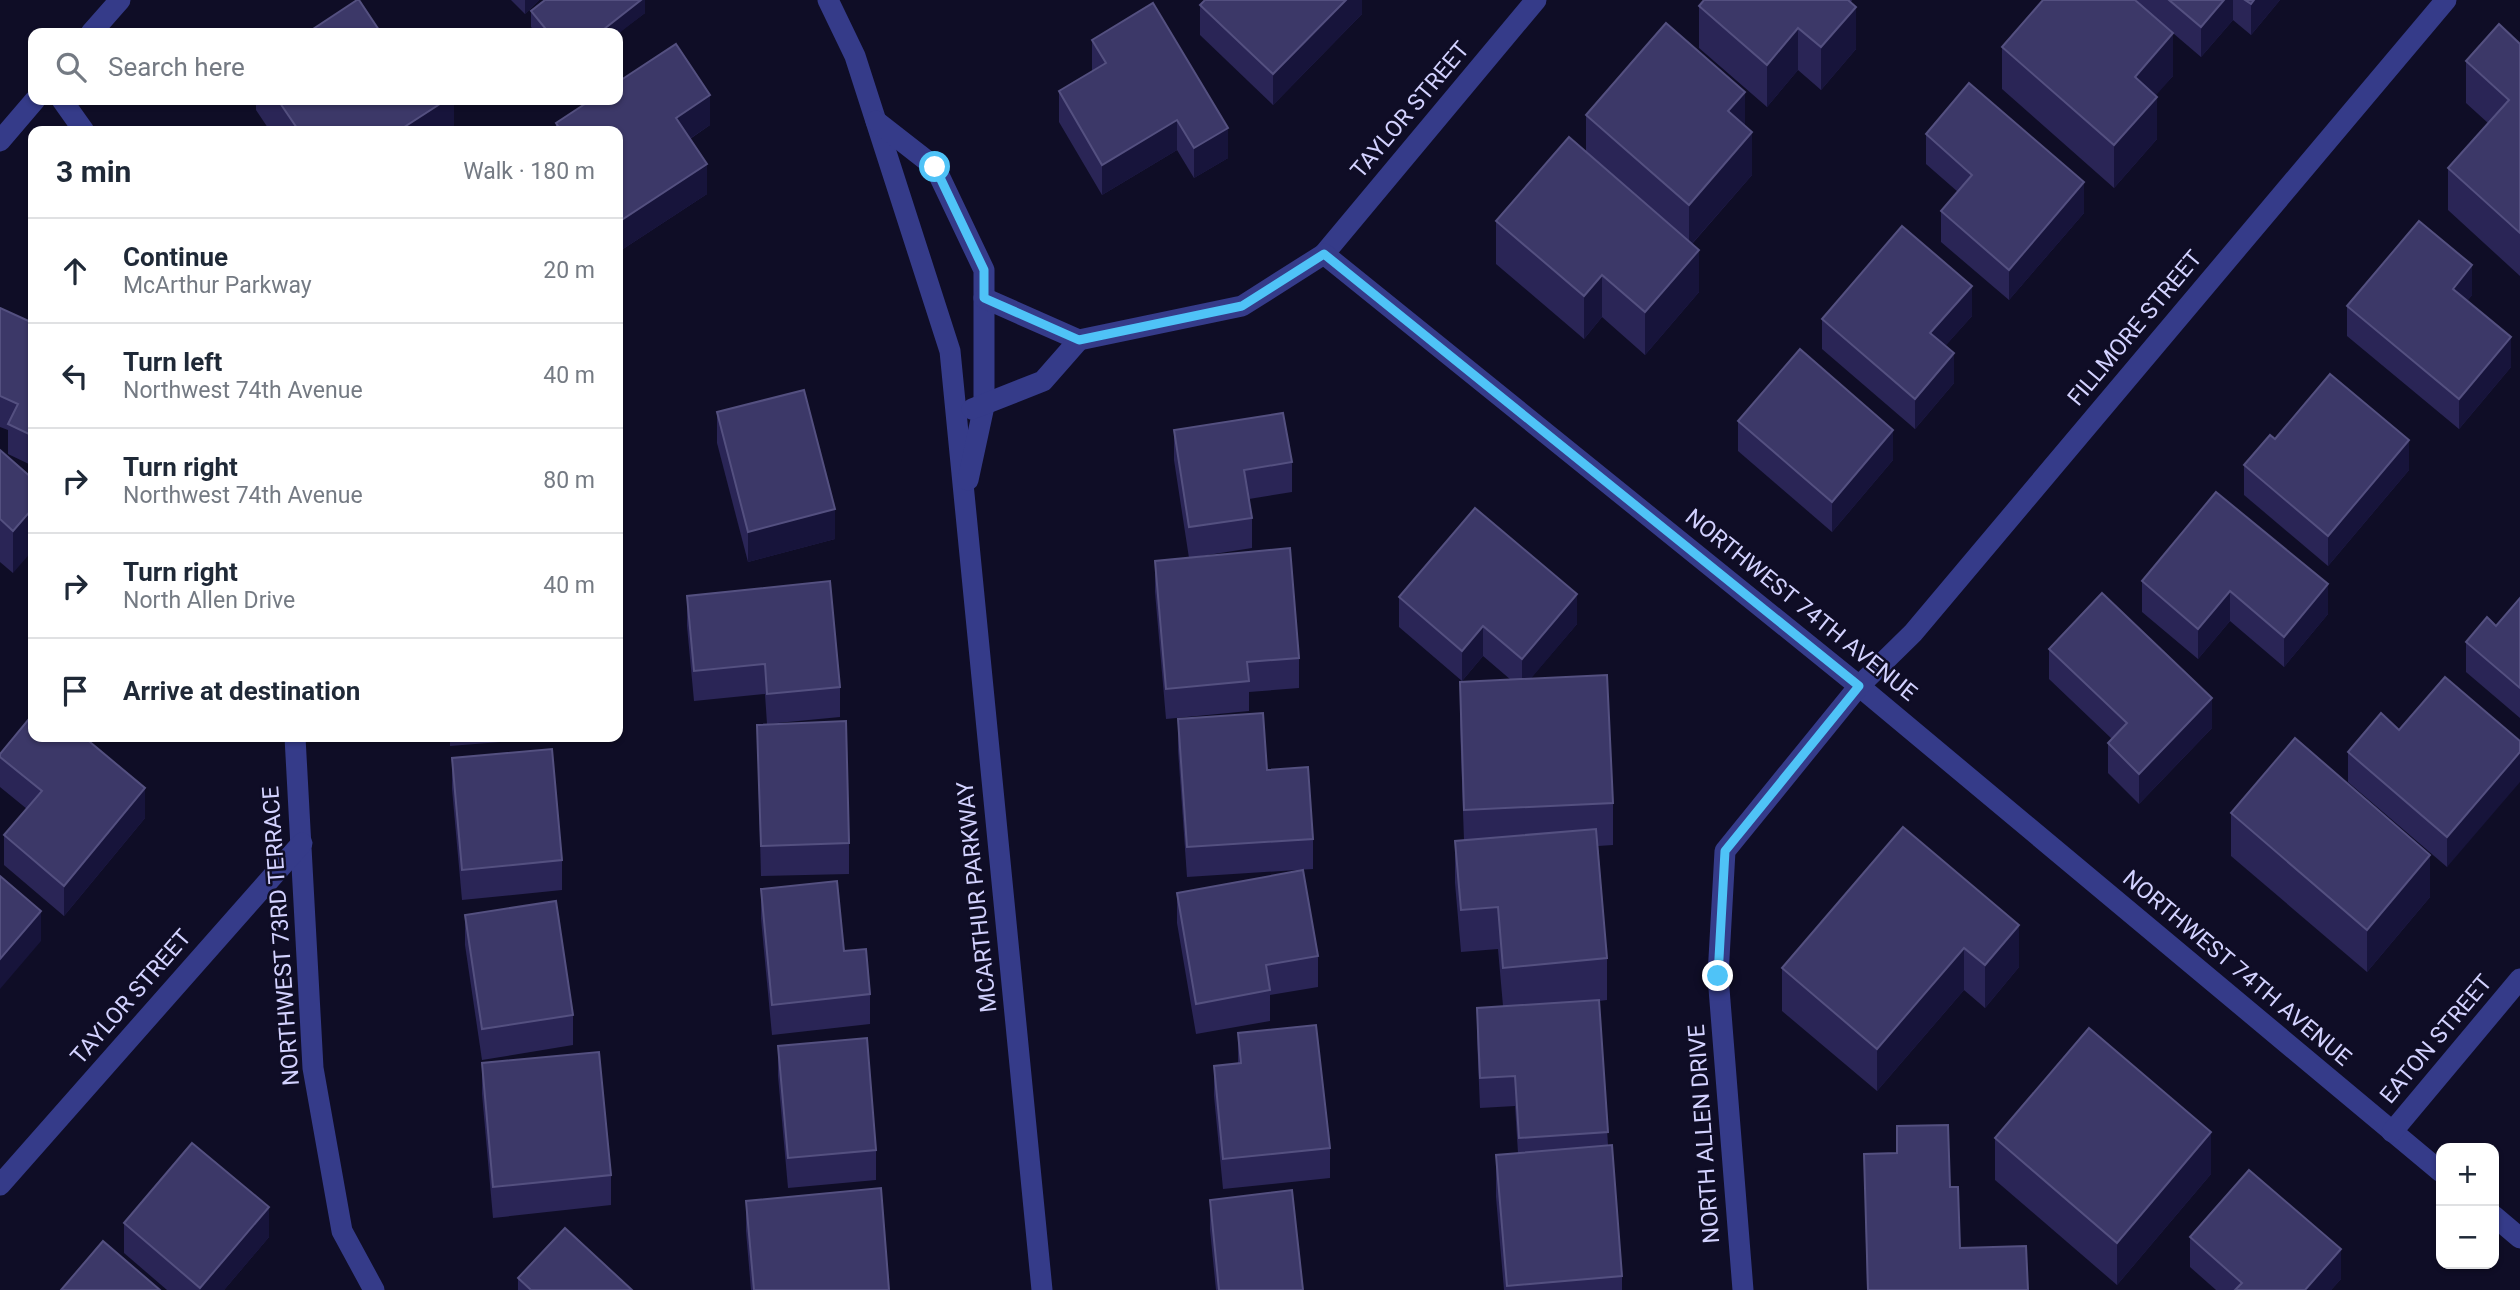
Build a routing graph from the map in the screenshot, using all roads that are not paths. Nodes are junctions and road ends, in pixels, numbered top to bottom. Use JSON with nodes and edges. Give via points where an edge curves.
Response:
{"nodes":[{"id":1,"x":120,"y":0,"type":"edge"},
{"id":2,"x":828,"y":0,"type":"edge"},
{"id":3,"x":1536,"y":0,"type":"edge"},
{"id":4,"x":2446,"y":0,"type":"edge"},
{"id":5,"x":95,"y":28,"type":"edge"},
{"id":6,"x":31,"y":105,"type":"edge"},
{"id":7,"x":66,"y":105,"type":"edge"},
{"id":8,"x":876,"y":121,"type":"junction"},
{"id":9,"x":80,"y":126,"type":"edge"},
{"id":10,"x":0,"y":141,"type":"edge"},
{"id":11,"x":1324,"y":254,"type":"junction"},
{"id":12,"x":984,"y":298,"type":"junction"},
{"id":13,"x":1079,"y":340,"type":"junction"},
{"id":14,"x":984,"y":406,"type":"junction"},
{"id":15,"x":954,"y":414,"type":"junction"},
{"id":16,"x":964,"y":499,"type":"junction"},
{"id":17,"x":1859,"y":686,"type":"junction"},
{"id":18,"x":295,"y":742,"type":"edge"},
{"id":19,"x":302,"y":843,"type":"junction"},
{"id":20,"x":2520,"y":979,"type":"edge"},
{"id":21,"x":2392,"y":1132,"type":"junction"},
{"id":22,"x":2436,"y":1168,"type":"edge"},
{"id":23,"x":0,"y":1185,"type":"edge"},
{"id":24,"x":2499,"y":1220,"type":"edge"},
{"id":25,"x":2520,"y":1238,"type":"edge"},
{"id":26,"x":374,"y":1290,"type":"edge"},
{"id":27,"x":1042,"y":1290,"type":"edge"},
{"id":28,"x":1743,"y":1290,"type":"edge"}],
"edges":[{"from":1,"to":5,"type":"street"},
{"from":2,"to":8,"type":"street","name":"MCARTHUR PARKWAY","via":[[855,56]]},
{"from":3,"to":11,"type":"street","name":"TAYLOR STREET"},
{"from":4,"to":17,"type":"street","name":"FILLMORE STREET","via":[[1913,633]]},
{"from":6,"to":10,"type":"street"},
{"from":7,"to":9,"type":"street"},
{"from":8,"to":12,"type":"street","name":"MCARTHUR PARKWAY","via":[[935,167],[984,270]]},
{"from":8,"to":15,"type":"street","name":"MCARTHUR PARKWAY","via":[[950,351]]},
{"from":11,"to":13,"type":"street","via":[[1242,306]]},
{"from":11,"to":17,"type":"street","name":"NORTHWEST 74TH AVENUE"},
{"from":12,"to":13,"type":"street"},
{"from":12,"to":14,"type":"street","name":"MCARTHUR PARKWAY"},
{"from":13,"to":14,"type":"street","via":[[1043,381]]},
{"from":14,"to":15,"type":"street"},
{"from":14,"to":16,"type":"street","name":"MCARTHUR PARKWAY"},
{"from":15,"to":16,"type":"street","name":"MCARTHUR PARKWAY"},
{"from":16,"to":27,"type":"street","name":"MCARTHUR PARKWAY"},
{"from":17,"to":21,"type":"street","name":"NORTHWEST 74TH AVENUE"},
{"from":17,"to":28,"type":"street","name":"NORTH ALLEN DRIVE","via":[[1725,851],[1718,976]]},
{"from":18,"to":19,"type":"street","name":"NORTHWEST 73RD TERRACE"},
{"from":19,"to":23,"type":"street","name":"TAYLOR STREET"},
{"from":19,"to":26,"type":"street","name":"NORTHWEST 73RD TERRACE","via":[[313,1068],[342,1231]]},
{"from":20,"to":21,"type":"street","name":"EATON STREET"},
{"from":21,"to":22,"type":"street","name":"NORTHWEST 74TH AVENUE"},
{"from":24,"to":25,"type":"street"}]}
